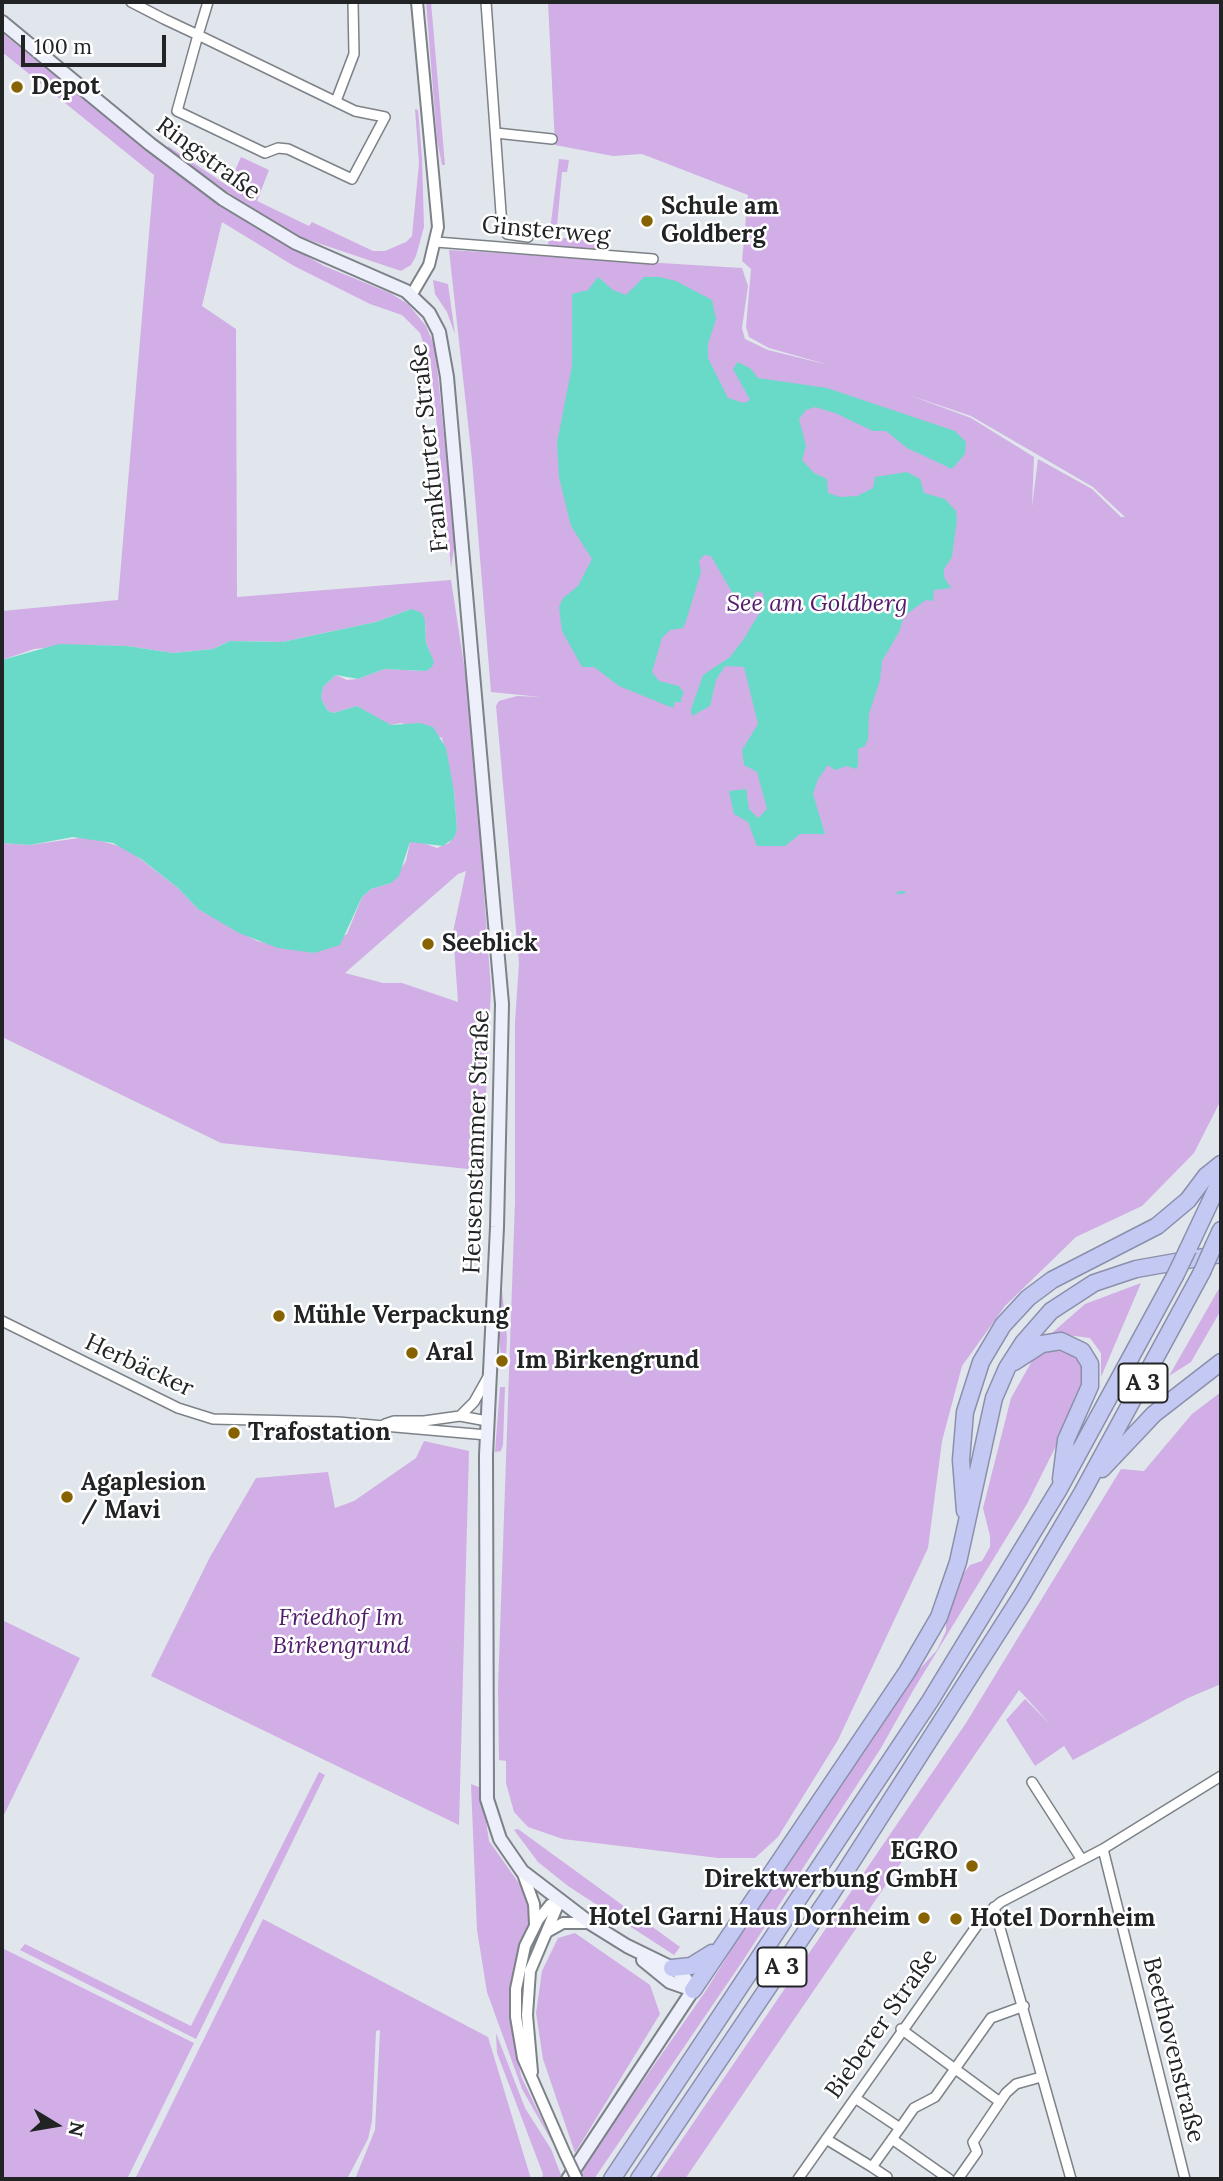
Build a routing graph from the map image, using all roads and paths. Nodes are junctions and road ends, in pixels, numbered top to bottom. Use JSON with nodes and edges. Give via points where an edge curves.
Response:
{"nodes":[{"id":1,"x":131,"y":2,"type":"edge"},
{"id":2,"x":208,"y":2,"type":"edge"},
{"id":3,"x":353,"y":2,"type":"edge"},
{"id":4,"x":417,"y":2,"type":"edge"},
{"id":5,"x":485,"y":2,"type":"edge"},
{"id":6,"x":2,"y":22,"type":"edge"},
{"id":7,"x":198,"y":35,"type":"junction"},
{"id":8,"x":336,"y":101,"type":"junction"},
{"id":9,"x":496,"y":133,"type":"junction"},
{"id":10,"x":552,"y":139,"type":"dead end"},
{"id":11,"x":528,"y":237,"type":"dead end"},
{"id":12,"x":436,"y":242,"type":"junction"},
{"id":13,"x":653,"y":259,"type":"dead end"},
{"id":14,"x":412,"y":294,"type":"junction"},
{"id":15,"x":476,"y":694,"type":"joint"},
{"id":16,"x":1221,"y":1164,"type":"edge"},
{"id":17,"x":1221,"y":1179,"type":"edge"},
{"id":18,"x":1219,"y":1243,"type":"edge"},
{"id":19,"x":2,"y":1321,"type":"edge"},
{"id":20,"x":1221,"y":1362,"type":"edge"},
{"id":21,"x":1007,"y":1368,"type":"junction"},
{"id":22,"x":488,"y":1377,"type":"junction"},
{"id":23,"x":460,"y":1416,"type":"junction"},
{"id":24,"x":487,"y":1421,"type":"junction"},
{"id":25,"x":383,"y":1425,"type":"junction"},
{"id":26,"x":487,"y":1435,"type":"junction"},
{"id":27,"x":1059,"y":1489,"type":"junction"},
{"id":28,"x":1082,"y":1493,"type":"junction"},
{"id":29,"x":965,"y":1535,"type":"junction"},
{"id":30,"x":1221,"y":1776,"type":"edge"},
{"id":31,"x":1032,"y":1782,"type":"dead end"},
{"id":32,"x":1103,"y":1849,"type":"junction"},
{"id":33,"x":1082,"y":1860,"type":"junction"},
{"id":34,"x":523,"y":1871,"type":"junction"},
{"id":35,"x":560,"y":1900,"type":"junction"},
{"id":36,"x":995,"y":1907,"type":"junction"},
{"id":37,"x":590,"y":1923,"type":"junction"},
{"id":38,"x":532,"y":1930,"type":"junction"},
{"id":39,"x":541,"y":1939,"type":"junction"},
{"id":40,"x":720,"y":1948,"type":"junction"},
{"id":41,"x":671,"y":1975,"type":"junction"},
{"id":42,"x":693,"y":1990,"type":"junction"},
{"id":43,"x":1024,"y":2006,"type":"junction"},
{"id":44,"x":676,"y":2014,"type":"junction"},
{"id":45,"x":901,"y":2029,"type":"junction"},
{"id":46,"x":957,"y":2069,"type":"junction"},
{"id":47,"x":533,"y":2074,"type":"junction"},
{"id":48,"x":1041,"y":2077,"type":"junction"},
{"id":49,"x":855,"y":2098,"type":"junction"},
{"id":50,"x":1000,"y":2102,"type":"junction"},
{"id":51,"x":900,"y":2128,"type":"junction"},
{"id":52,"x":892,"y":2139,"type":"junction"},
{"id":53,"x":826,"y":2140,"type":"junction"},
{"id":54,"x":872,"y":2167,"type":"junction"},
{"id":55,"x":568,"y":2179,"type":"edge"},
{"id":56,"x":577,"y":2179,"type":"edge"},
{"id":57,"x":612,"y":2179,"type":"edge"},
{"id":58,"x":639,"y":2179,"type":"edge"},
{"id":59,"x":798,"y":2179,"type":"edge"},
{"id":60,"x":885,"y":2179,"type":"edge"},
{"id":61,"x":949,"y":2179,"type":"edge"},
{"id":62,"x":958,"y":2179,"type":"edge"},
{"id":63,"x":1071,"y":2179,"type":"edge"},
{"id":64,"x":1185,"y":2179,"type":"edge"}],
"edges":[{"from":1,"to":7,"type":"street"},
{"from":2,"to":7,"type":"street"},
{"from":3,"to":8,"type":"street","via":[[354,54]]},
{"from":4,"to":12,"type":"street","via":[[437,200]]},
{"from":5,"to":9,"type":"street"},
{"from":6,"to":14,"type":"main road","name":"Ringstraße","via":[[223,199],[296,243]]},
{"from":7,"to":8,"type":"street"},
{"from":7,"to":8,"type":"street","via":[[177,111],[265,153],[288,149],[352,179],[385,117],[360,113]]},
{"from":9,"to":10,"type":"street"},
{"from":9,"to":11,"type":"street","via":[[502,227],[508,234]]},
{"from":12,"to":13,"type":"street","name":"Ginsterweg"},
{"from":12,"to":14,"type":"street"},
{"from":14,"to":15,"type":"main road","name":"Frankfurter Straße","via":[[434,320],[445,353]]},
{"from":15,"to":22,"type":"main road","name":"Heusenstammer Straße","via":[[502,1004]]},
{"from":16,"to":29,"type":"highway","via":[[1172,1214],[1139,1237],[1052,1280],[1021,1305],[997,1334],[974,1378],[965,1412],[961,1460]]},
{"from":17,"to":27,"type":"highway","number":"A 3","bridge":true,"via":[[1175,1276]]},
{"from":18,"to":21,"type":"highway","via":[[1084,1289],[1042,1320]]},
{"from":18,"to":28,"type":"highway","number":"A 3","bridge":true},
{"from":19,"to":25,"type":"street","name":"Herbäcker","via":[[178,1408],[213,1419]]},
{"from":20,"to":28,"type":"highway","via":[[1154,1414]]},
{"from":21,"to":27,"type":"highway","via":[[1034,1348],[1056,1340],[1074,1345],[1088,1358],[1091,1380],[1066,1440]]},
{"from":21,"to":29,"type":"highway","via":[[989,1418]]},
{"from":22,"to":23,"type":"street"},
{"from":22,"to":24,"type":"main road","name":"Heusenstammer Straße"},
{"from":23,"to":24,"type":"street"},
{"from":23,"to":25,"type":"street"},
{"from":24,"to":26,"type":"main road","name":"Heusenstammer Straße"},
{"from":25,"to":26,"type":"street"},
{"from":26,"to":34,"type":"main road","name":"Heusenstammer Straße","via":[[486,1785],[495,1826]]},
{"from":27,"to":57,"type":"highway","number":"A 3","via":[[895,1756]]},
{"from":28,"to":58,"type":"highway","number":"A 3","via":[[954,1704]]},
{"from":29,"to":40,"type":"highway","via":[[952,1585],[925,1643]]},
{"from":30,"to":32,"type":"street","name":"Bieberer Straße"},
{"from":31,"to":33,"type":"street"},
{"from":32,"to":33,"type":"street","name":"Bieberer Straße"},
{"from":32,"to":64,"type":"street","name":"Beethovenstraße"},
{"from":33,"to":36,"type":"street","name":"Bieberer Straße"},
{"from":34,"to":35,"type":"main road","name":"Heusenstammer Straße"},
{"from":34,"to":38,"type":"street","via":[[534,1904]]},
{"from":35,"to":37,"type":"main road","name":"Heusenstammer Straße"},
{"from":35,"to":38,"type":"street","via":[[546,1909]]},
{"from":35,"to":39,"type":"street"},
{"from":36,"to":43,"type":"street"},
{"from":36,"to":45,"type":"street","name":"Bieberer Straße","via":[[970,1933]]},
{"from":37,"to":39,"type":"street","via":[[557,1925]]},
{"from":37,"to":41,"type":"main road","name":"Heusenstammer Straße"},
{"from":38,"to":47,"type":"street","via":[[516,1998],[519,2043]]},
{"from":39,"to":47,"type":"street","via":[[527,1987]]},
{"from":40,"to":41,"type":"highway"},
{"from":40,"to":42,"type":"highway"},
{"from":41,"to":42,"type":"main road","via":[[682,1975]]},
{"from":41,"to":44,"type":"main road"},
{"from":42,"to":44,"type":"main road"},
{"from":43,"to":46,"type":"street","via":[[991,2018]]},
{"from":43,"to":48,"type":"street"},
{"from":44,"to":55,"type":"main road"},
{"from":45,"to":46,"type":"street"},
{"from":45,"to":49,"type":"street","name":"Bieberer Straße"},
{"from":46,"to":50,"type":"street"},
{"from":46,"to":51,"type":"street","via":[[935,2097],[914,2108]]},
{"from":47,"to":56,"type":"street","bridge":true},
{"from":48,"to":50,"type":"street","via":[[1016,2084]]},
{"from":48,"to":63,"type":"street"},
{"from":49,"to":51,"type":"street"},
{"from":49,"to":53,"type":"street","name":"Bieberer Straße"},
{"from":50,"to":62,"type":"street","via":[[973,2142],[978,2152]]},
{"from":51,"to":52,"type":"street"},
{"from":52,"to":54,"type":"street"},
{"from":52,"to":61,"type":"street"},
{"from":53,"to":54,"type":"street"},
{"from":53,"to":59,"type":"street","name":"Bieberer Straße"},
{"from":54,"to":60,"type":"street"}]}
